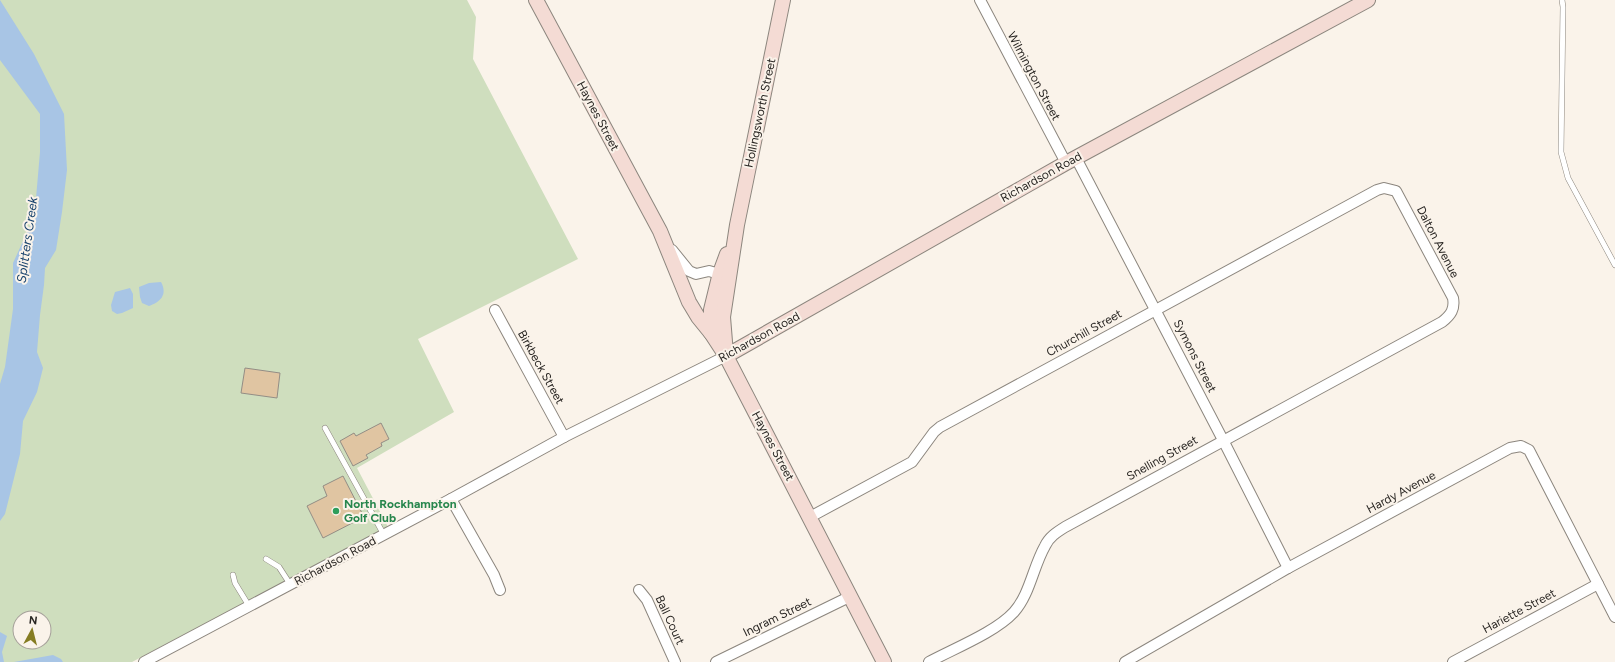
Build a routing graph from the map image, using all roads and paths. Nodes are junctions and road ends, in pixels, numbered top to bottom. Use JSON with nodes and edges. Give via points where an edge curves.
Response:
{"nodes":[{"id":1,"x":536,"y":0,"type":"edge"},
{"id":2,"x":783,"y":0,"type":"edge"},
{"id":3,"x":980,"y":0,"type":"edge"},
{"id":4,"x":1368,"y":0,"type":"edge"},
{"id":5,"x":1562,"y":0,"type":"edge"},
{"id":6,"x":1071,"y":160,"type":"junction"},
{"id":7,"x":1384,"y":188,"type":"joint"},
{"id":8,"x":660,"y":231,"type":"junction"},
{"id":9,"x":1615,"y":265,"type":"edge"},
{"id":10,"x":725,"y":275,"type":"junction"},
{"id":11,"x":1155,"y":309,"type":"junction"},
{"id":12,"x":495,"y":310,"type":"dead end"},
{"id":13,"x":1448,"y":317,"type":"joint"},
{"id":14,"x":711,"y":333,"type":"junction"},
{"id":15,"x":726,"y":356,"type":"junction"},
{"id":16,"x":325,"y":428,"type":"dead end"},
{"id":17,"x":564,"y":437,"type":"junction"},
{"id":18,"x":1223,"y":440,"type":"junction"},
{"id":19,"x":451,"y":499,"type":"junction"},
{"id":20,"x":810,"y":517,"type":"junction"},
{"id":21,"x":384,"y":535,"type":"junction"},
{"id":22,"x":266,"y":559,"type":"dead end"},
{"id":23,"x":1288,"y":568,"type":"junction"},
{"id":24,"x":233,"y":575,"type":"dead end"},
{"id":25,"x":290,"y":584,"type":"junction"},
{"id":26,"x":1598,"y":584,"type":"junction"},
{"id":27,"x":500,"y":590,"type":"dead end"},
{"id":28,"x":639,"y":590,"type":"dead end"},
{"id":29,"x":850,"y":597,"type":"junction"},
{"id":30,"x":249,"y":606,"type":"junction"},
{"id":31,"x":1615,"y":617,"type":"edge"},
{"id":32,"x":144,"y":662,"type":"edge"},
{"id":33,"x":675,"y":662,"type":"edge"},
{"id":34,"x":716,"y":662,"type":"edge"},
{"id":35,"x":884,"y":662,"type":"edge"},
{"id":36,"x":929,"y":662,"type":"edge"},
{"id":37,"x":1125,"y":662,"type":"edge"},
{"id":38,"x":1453,"y":662,"type":"edge"}],
"edges":[{"from":1,"to":8,"type":"street","name":"Haynes Street"},
{"from":2,"to":10,"type":"street","name":"Hollingsworth Street"},
{"from":3,"to":6,"type":"street","name":"Wilmington Street"},
{"from":4,"to":6,"type":"street","name":"Richardson Road"},
{"from":5,"to":9,"type":"lane","via":[[1561,152],[1568,178]]},
{"from":6,"to":11,"type":"street","name":"Symons Street"},
{"from":6,"to":15,"type":"street","name":"Richardson Road"},
{"from":7,"to":11,"type":"street","name":"Churchill Street"},
{"from":7,"to":13,"type":"street","name":"Dalton Avenue","via":[[1396,191],[1399,195],[1453,298],[1453,311]]},
{"from":8,"to":10,"type":"street","name":"Haynes Street","via":[[689,271],[696,274],[709,271]]},
{"from":8,"to":14,"type":"street","name":"Haynes Street","via":[[690,302]]},
{"from":10,"to":14,"type":"street","name":"Hollingsworth Street","via":[[711,310]]},
{"from":10,"to":15,"type":"street","name":"Hollingsworth Street","via":[[723,317]]},
{"from":11,"to":18,"type":"street","name":"Symons Street"},
{"from":11,"to":20,"type":"street","name":"Churchill Street","via":[[940,427],[912,462]]},
{"from":12,"to":17,"type":"street","name":"Birkbeck Street"},
{"from":13,"to":18,"type":"street","name":"Snelling Street"},
{"from":14,"to":15,"type":"street","name":"Haynes Street"},
{"from":15,"to":17,"type":"street","name":"Richardson Road"},
{"from":15,"to":20,"type":"street","name":"Haynes Street"},
{"from":16,"to":21,"type":"lane"},
{"from":17,"to":19,"type":"street","name":"Richardson Road"},
{"from":18,"to":23,"type":"street","name":"Symons Street"},
{"from":18,"to":36,"type":"street","name":"Snelling Street","via":[[1079,518],[1053,535],[1045,545],[1014,612],[1001,624]]},
{"from":19,"to":21,"type":"street","name":"Richardson Road"},
{"from":19,"to":27,"type":"street"},
{"from":20,"to":29,"type":"street","name":"Haynes Street"},
{"from":21,"to":25,"type":"street","name":"Richardson Road"},
{"from":22,"to":25,"type":"lane","via":[[279,567]]},
{"from":23,"to":26,"type":"street","name":"Hardy Avenue","via":[[1510,448],[1521,446],[1529,450]]},
{"from":23,"to":37,"type":"street","name":"Hardy Avenue"},
{"from":24,"to":30,"type":"lane"},
{"from":25,"to":30,"type":"street","name":"Richardson Road"},
{"from":26,"to":31,"type":"street","name":"Hardy Avenue"},
{"from":26,"to":38,"type":"street","name":"Hariette Street"},
{"from":28,"to":33,"type":"street","name":"Ball Court","via":[[647,600]]},
{"from":29,"to":34,"type":"street","name":"Ingram Street"},
{"from":29,"to":35,"type":"street","name":"Haynes Street"},
{"from":30,"to":32,"type":"street","name":"Richardson Road"}]}
